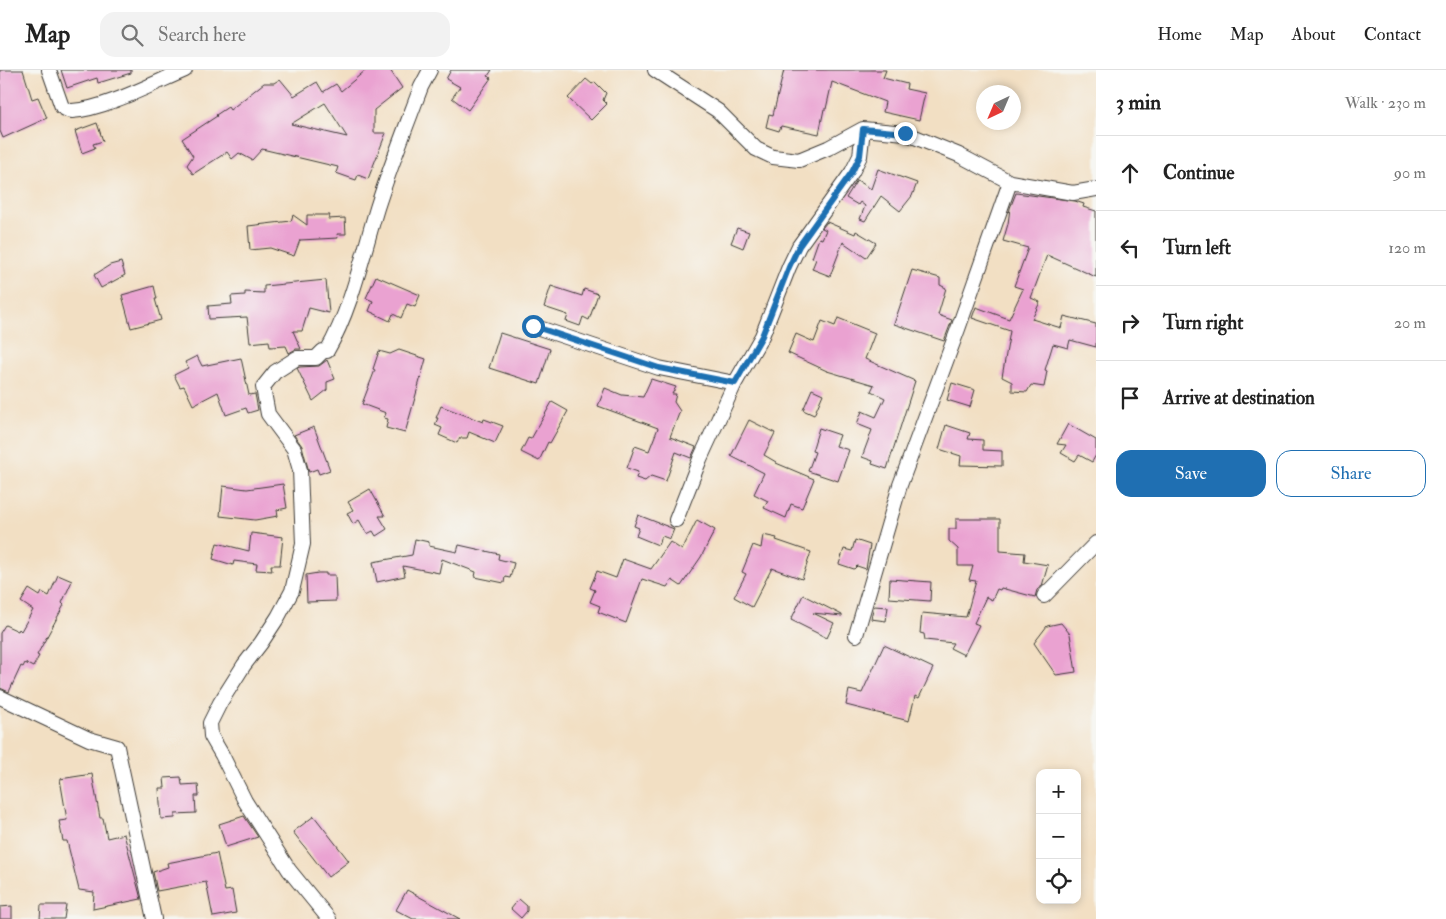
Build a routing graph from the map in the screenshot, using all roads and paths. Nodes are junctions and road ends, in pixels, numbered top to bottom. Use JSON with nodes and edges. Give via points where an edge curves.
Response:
{"nodes":[{"id":1,"x":49,"y":70,"type":"edge"},
{"id":2,"x":185,"y":70,"type":"edge"},
{"id":3,"x":430,"y":70,"type":"edge"},
{"id":4,"x":655,"y":70,"type":"edge"},
{"id":5,"x":863,"y":129,"type":"junction"},
{"id":6,"x":1010,"y":182,"type":"junction"},
{"id":7,"x":1096,"y":189,"type":"edge"},
{"id":8,"x":533,"y":326,"type":"dead end"},
{"id":9,"x":735,"y":383,"type":"junction"},
{"id":10,"x":676,"y":520,"type":"dead end"},
{"id":11,"x":1096,"y":543,"type":"edge"},
{"id":12,"x":1044,"y":596,"type":"dead end"},
{"id":13,"x":856,"y":635,"type":"dead end"},
{"id":14,"x":0,"y":698,"type":"edge"},
{"id":15,"x":154,"y":919,"type":"edge"},
{"id":16,"x":329,"y":919,"type":"edge"}],
"edges":[{"from":1,"to":2,"type":"street","via":[[62,107],[73,111],[102,105]]},
{"from":3,"to":16,"type":"street","via":[[382,193],[333,340],[327,351],[316,358],[297,358],[275,372],[263,387],[268,414],[294,449],[300,470],[304,544],[292,591],[220,702],[210,723],[211,736],[245,801],[289,870]]},
{"from":4,"to":5,"type":"street","via":[[718,111],[756,149],[773,157],[799,160]]},
{"from":5,"to":6,"type":"street","via":[[905,133],[959,155]]},
{"from":5,"to":9,"type":"street","via":[[860,156],[852,172],[799,246],[762,336]]},
{"from":6,"to":7,"type":"street","via":[[1073,193]]},
{"from":6,"to":13,"type":"street","via":[[900,485]]},
{"from":8,"to":9,"type":"street","via":[[659,368]]},
{"from":9,"to":10,"type":"street"},
{"from":11,"to":12,"type":"street"},
{"from":14,"to":15,"type":"street","via":[[89,739],[117,746]]}]}
